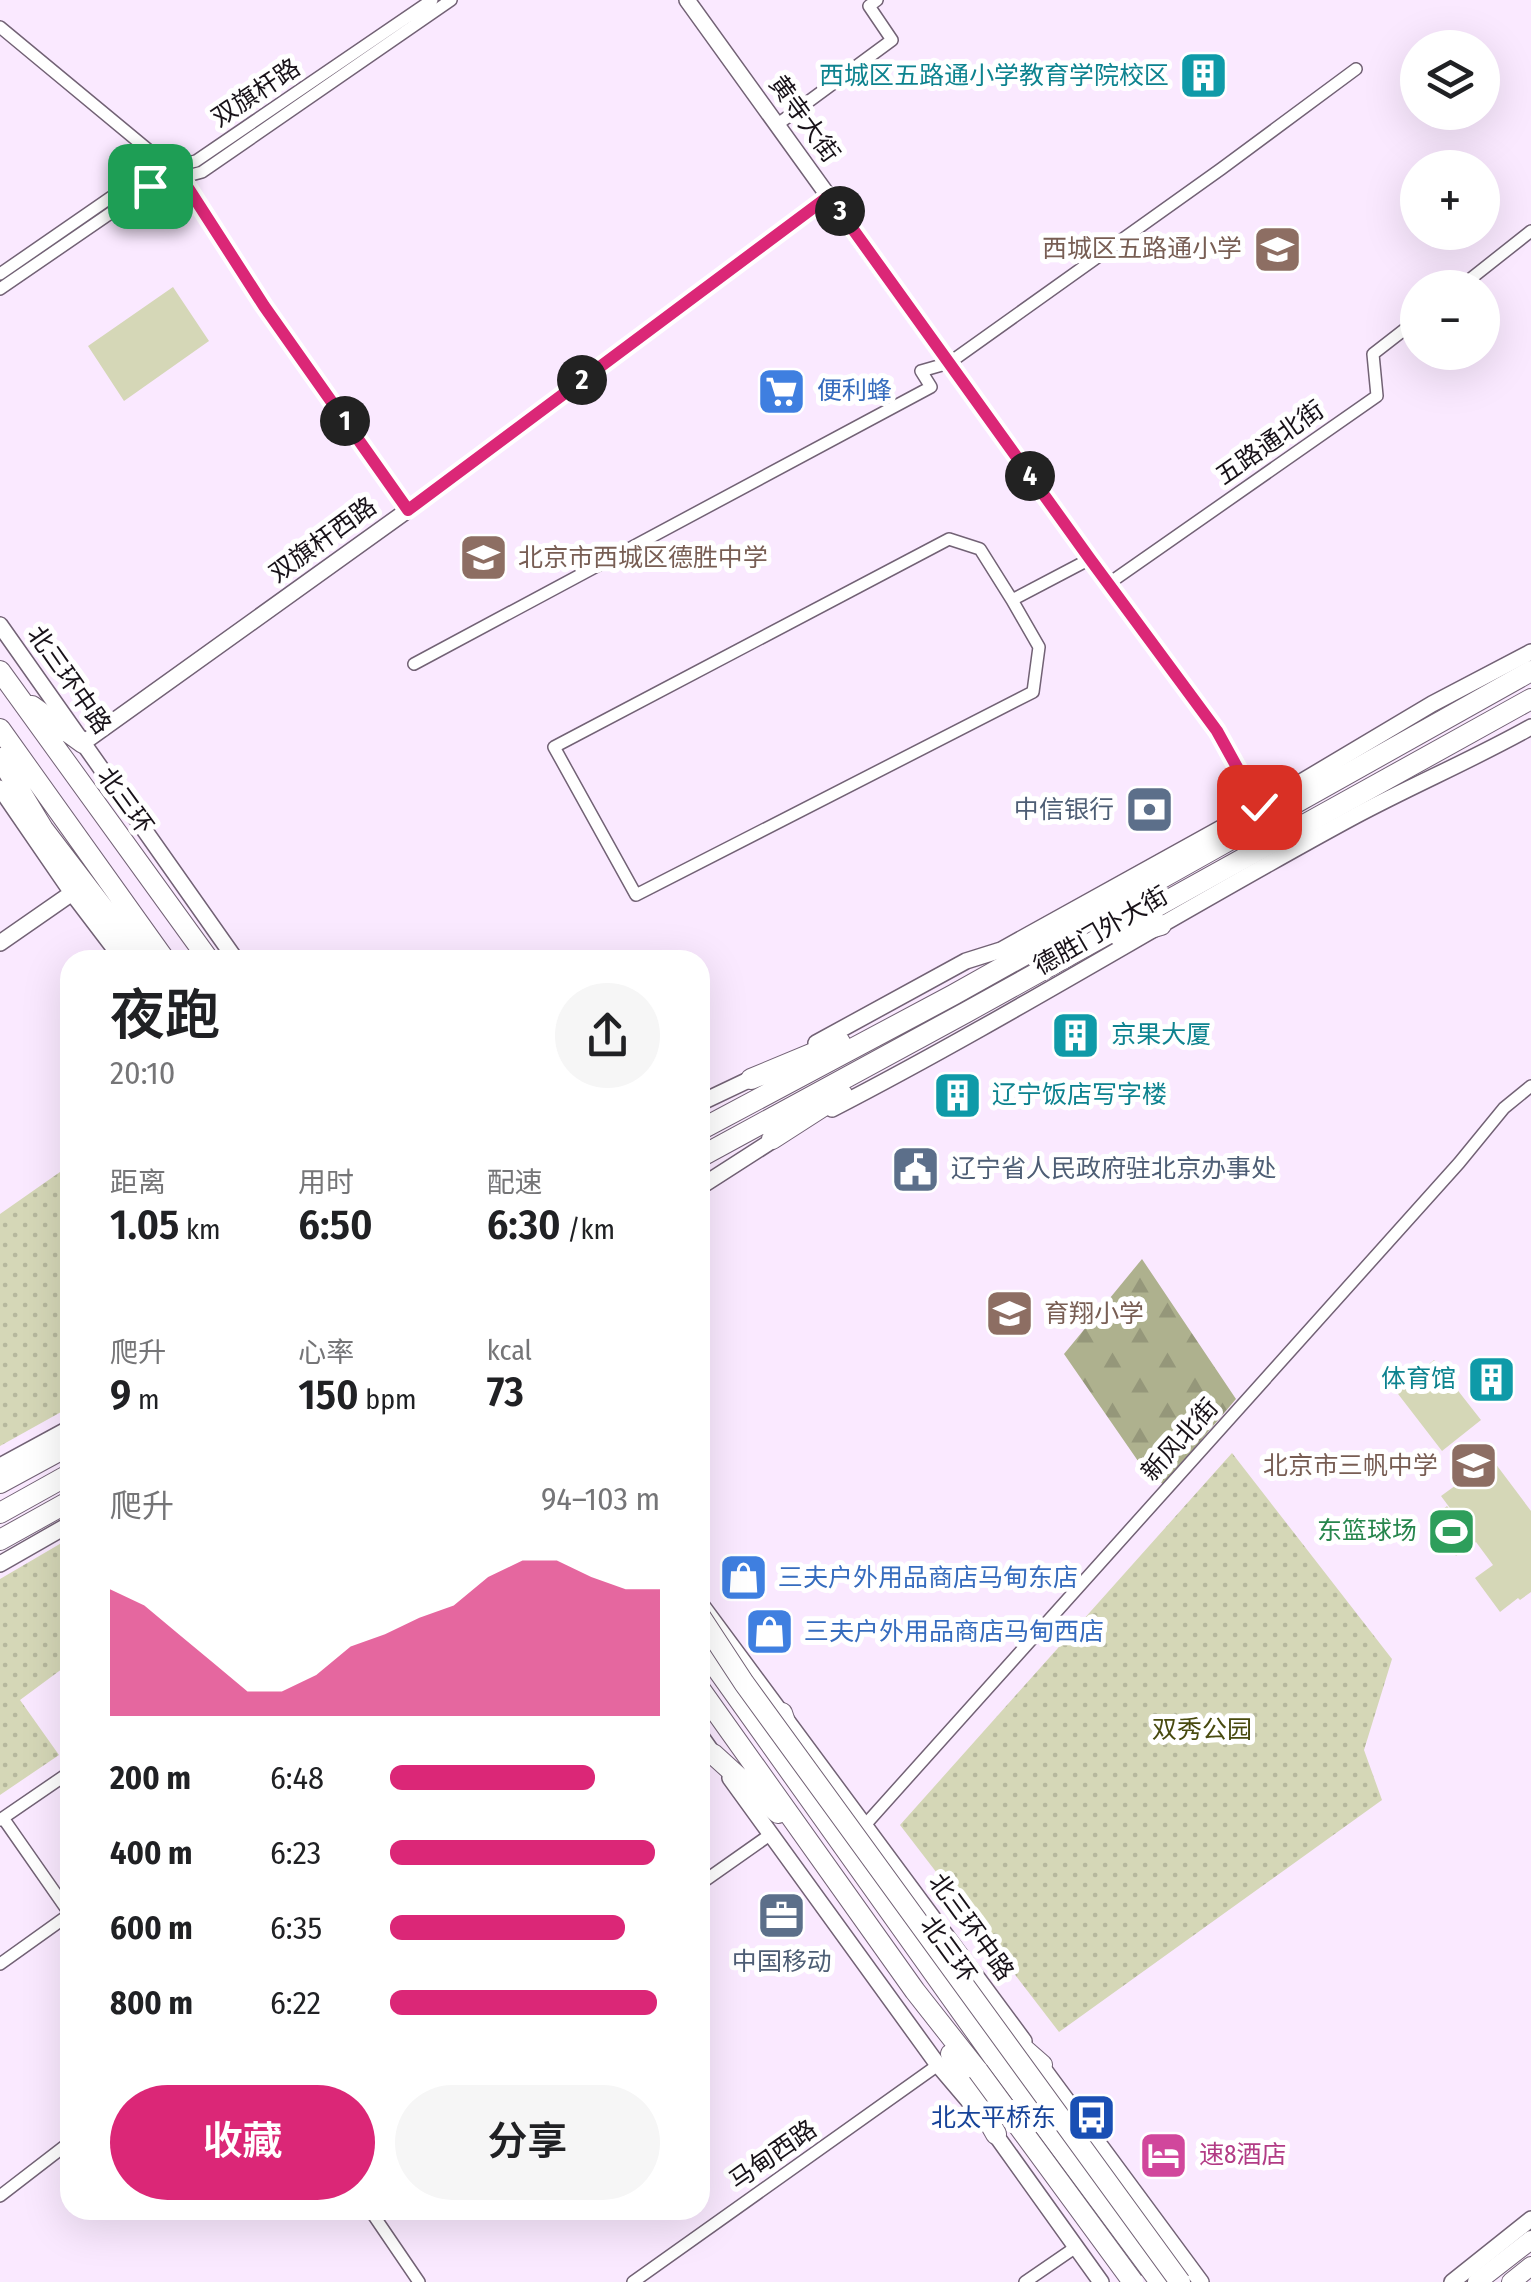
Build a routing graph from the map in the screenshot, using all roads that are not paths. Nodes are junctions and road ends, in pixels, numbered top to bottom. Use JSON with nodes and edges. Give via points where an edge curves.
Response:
{"nodes":[{"id":1,"x":432,"y":0,"type":"edge"},
{"id":2,"x":451,"y":0,"type":"edge"},
{"id":3,"x":687,"y":0,"type":"edge"},
{"id":4,"x":877,"y":0,"type":"edge"},
{"id":5,"x":0,"y":27,"type":"edge"},
{"id":6,"x":1356,"y":68,"type":"dead end"},
{"id":7,"x":778,"y":124,"type":"junction"},
{"id":8,"x":170,"y":167,"type":"junction"},
{"id":9,"x":181,"y":177,"type":"junction"},
{"id":10,"x":829,"y":196,"type":"junction"},
{"id":11,"x":1531,"y":232,"type":"edge"},
{"id":12,"x":1481,"y":270,"type":"edge"},
{"id":13,"x":0,"y":274,"type":"edge"},
{"id":14,"x":0,"y":289,"type":"edge"},
{"id":15,"x":1400,"y":333,"type":"edge"},
{"id":16,"x":948,"y":363,"type":"junction"},
{"id":17,"x":408,"y":510,"type":"junction"},
{"id":18,"x":1090,"y":559,"type":"junction"},
{"id":19,"x":1108,"y":584,"type":"junction"},
{"id":20,"x":1012,"y":600,"type":"junction"},
{"id":21,"x":0,"y":625,"type":"edge"},
{"id":22,"x":1531,"y":652,"type":"edge"},
{"id":23,"x":414,"y":664,"type":"dead end"},
{"id":24,"x":1531,"y":668,"type":"edge"},
{"id":25,"x":0,"y":670,"type":"edge"},
{"id":26,"x":18,"y":696,"type":"junction"},
{"id":27,"x":1531,"y":702,"type":"edge"},
{"id":28,"x":1531,"y":727,"type":"edge"},
{"id":29,"x":0,"y":730,"type":"edge"},
{"id":30,"x":83,"y":743,"type":"junction"},
{"id":31,"x":0,"y":758,"type":"edge"},
{"id":32,"x":0,"y":788,"type":"edge"},
{"id":33,"x":1259,"y":807,"type":"junction"},
{"id":34,"x":72,"y":893,"type":"junction"},
{"id":35,"x":1161,"y":925,"type":"junction"},
{"id":36,"x":0,"y":944,"type":"edge"},
{"id":37,"x":1080,"y":949,"type":"junction"},
{"id":38,"x":115,"y":950,"type":"edge"},
{"id":39,"x":135,"y":950,"type":"edge"},
{"id":40,"x":158,"y":950,"type":"edge"},
{"id":41,"x":201,"y":950,"type":"edge"},
{"id":42,"x":229,"y":950,"type":"edge"},
{"id":43,"x":953,"y":994,"type":"junction"},
{"id":44,"x":965,"y":1013,"type":"junction"},
{"id":45,"x":751,"y":1079,"type":"junction"},
{"id":46,"x":1531,"y":1086,"type":"edge"},
{"id":47,"x":710,"y":1099,"type":"edge"},
{"id":48,"x":710,"y":1125,"type":"edge"},
{"id":49,"x":772,"y":1140,"type":"junction"},
{"id":50,"x":710,"y":1152,"type":"edge"},
{"id":51,"x":710,"y":1181,"type":"edge"},
{"id":52,"x":60,"y":1433,"type":"edge"},
{"id":53,"x":60,"y":1451,"type":"edge"},
{"id":54,"x":0,"y":1466,"type":"edge"},
{"id":55,"x":60,"y":1480,"type":"edge"},
{"id":56,"x":0,"y":1484,"type":"edge"},
{"id":57,"x":60,"y":1507,"type":"edge"},
{"id":58,"x":0,"y":1513,"type":"edge"},
{"id":59,"x":60,"y":1513,"type":"edge"},
{"id":60,"x":28,"y":1524,"type":"junction"},
{"id":61,"x":60,"y":1530,"type":"edge"},
{"id":62,"x":0,"y":1540,"type":"edge"},
{"id":63,"x":0,"y":1564,"type":"edge"},
{"id":64,"x":710,"y":1616,"type":"edge"},
{"id":65,"x":710,"y":1631,"type":"edge"},
{"id":66,"x":710,"y":1659,"type":"edge"},
{"id":67,"x":710,"y":1704,"type":"edge"},
{"id":68,"x":782,"y":1713,"type":"junction"},
{"id":69,"x":710,"y":1750,"type":"edge"},
{"id":70,"x":713,"y":1754,"type":"junction"},
{"id":71,"x":60,"y":1779,"type":"edge"},
{"id":72,"x":813,"y":1804,"type":"junction"},
{"id":73,"x":1,"y":1819,"type":"edge"},
{"id":74,"x":865,"y":1825,"type":"junction"},
{"id":75,"x":771,"y":1834,"type":"junction"},
{"id":76,"x":806,"y":1840,"type":"junction"},
{"id":77,"x":710,"y":1877,"type":"edge"},
{"id":78,"x":60,"y":1900,"type":"edge"},
{"id":79,"x":60,"y":1921,"type":"edge"},
{"id":80,"x":926,"y":1963,"type":"junction"},
{"id":81,"x":0,"y":1964,"type":"edge"},
{"id":82,"x":916,"y":1991,"type":"junction"},
{"id":83,"x":938,"y":2064,"type":"junction"},
{"id":84,"x":986,"y":2065,"type":"junction"},
{"id":85,"x":1042,"y":2066,"type":"junction"},
{"id":86,"x":996,"y":2134,"type":"junction"},
{"id":87,"x":60,"y":2150,"type":"edge"},
{"id":88,"x":0,"y":2196,"type":"edge"},
{"id":89,"x":377,"y":2220,"type":"edge"},
{"id":90,"x":1531,"y":2220,"type":"edge"},
{"id":91,"x":1531,"y":2240,"type":"edge"},
{"id":92,"x":1076,"y":2247,"type":"junction"},
{"id":93,"x":1487,"y":2264,"type":"junction"},
{"id":94,"x":1531,"y":2266,"type":"edge"},
{"id":95,"x":1185,"y":2275,"type":"edge"},
{"id":96,"x":420,"y":2282,"type":"edge"},
{"id":97,"x":633,"y":2282,"type":"edge"},
{"id":98,"x":1025,"y":2282,"type":"edge"},
{"id":99,"x":1101,"y":2282,"type":"edge"},
{"id":100,"x":1133,"y":2282,"type":"edge"},
{"id":101,"x":1160,"y":2282,"type":"edge"},
{"id":102,"x":1169,"y":2282,"type":"edge"},
{"id":103,"x":1201,"y":2282,"type":"edge"},
{"id":104,"x":1452,"y":2282,"type":"edge"},
{"id":105,"x":1478,"y":2282,"type":"edge"},
{"id":106,"x":1512,"y":2282,"type":"edge"}],
"edges":[{"from":1,"to":8,"type":"street","name":"双旗杆路","via":[[196,161]]},
{"from":2,"to":9,"type":"street","via":[[202,172]]},
{"from":3,"to":7,"type":"street","name":"黄寺大街"},
{"from":4,"to":7,"type":"street","via":[[869,6],[892,40]]},
{"from":5,"to":8,"type":"street"},
{"from":6,"to":16,"type":"street"},
{"from":7,"to":10,"type":"street","name":"黄寺大街"},
{"from":8,"to":9,"type":"street"},
{"from":8,"to":13,"type":"street","name":"双旗杆路","via":[[149,172]]},
{"from":9,"to":14,"type":"street","via":[[150,186]]},
{"from":9,"to":17,"type":"street"},
{"from":10,"to":16,"type":"street","name":"黄寺大街"},
{"from":10,"to":17,"type":"street","name":"双旗杆西路"},
{"from":11,"to":12,"type":"street"},
{"from":15,"to":19,"type":"street","name":"五路通北街","via":[[1373,354],[1376,396]]},
{"from":16,"to":18,"type":"street","name":"黄寺大街"},
{"from":16,"to":23,"type":"street","via":[[920,371],[931,387]]},
{"from":17,"to":30,"type":"street","name":"双旗杆西路"},
{"from":18,"to":19,"type":"street","name":"黄寺大街"},
{"from":18,"to":20,"type":"street"},
{"from":19,"to":33,"type":"street","name":"黄寺大街","via":[[1217,731]]},
{"from":20,"to":20,"type":"street","via":[[980,549],[949,539],[554,747],[636,895],[1032,692],[1039,646]]},
{"from":21,"to":30,"type":"street","name":"北三环中路"},
{"from":22,"to":33,"type":"street","name":"德胜门外大街"},
{"from":24,"to":43,"type":"highway","name":"德胜门外大街"},
{"from":25,"to":26,"type":"highway","name":"北三环"},
{"from":26,"to":30,"type":"highway"},
{"from":26,"to":41,"type":"highway","name":"北三环"},
{"from":27,"to":37,"type":"highway","name":"德胜门外大街"},
{"from":28,"to":35,"type":"street","name":"德胜门外大街"},
{"from":29,"to":40,"type":"highway"},
{"from":30,"to":42,"type":"street","name":"北三环中路"},
{"from":31,"to":39,"type":"highway","via":[[43,829]]},
{"from":32,"to":34,"type":"street"},
{"from":33,"to":45,"type":"street","name":"德胜门外大街"},
{"from":34,"to":36,"type":"street"},
{"from":34,"to":38,"type":"street"},
{"from":35,"to":37,"type":"highway"},
{"from":35,"to":49,"type":"street","name":"德胜门外大街"},
{"from":37,"to":44,"type":"highway","name":"德胜门外大街"},
{"from":43,"to":45,"type":"highway"},
{"from":43,"to":48,"type":"highway","name":"德胜门外大街"},
{"from":44,"to":49,"type":"highway"},
{"from":44,"to":50,"type":"highway","name":"德胜门外大街"},
{"from":45,"to":47,"type":"street","name":"德胜门外大街"},
{"from":46,"to":74,"type":"street","name":"新风北街","via":[[1504,1108]]},
{"from":49,"to":51,"type":"street","name":"德胜门外大街"},
{"from":52,"to":54,"type":"street"},
{"from":53,"to":56,"type":"highway"},
{"from":55,"to":58,"type":"highway"},
{"from":57,"to":60,"type":"highway"},
{"from":59,"to":60,"type":"highway"},
{"from":60,"to":62,"type":"highway"},
{"from":61,"to":63,"type":"street"},
{"from":64,"to":68,"type":"street","name":"北三环中路"},
{"from":65,"to":95,"type":"highway","bridge":true},
{"from":66,"to":72,"type":"highway","name":"北三环"},
{"from":67,"to":76,"type":"highway","name":"北三环"},
{"from":68,"to":72,"type":"highway"},
{"from":68,"to":74,"type":"street","name":"北三环中路"},
{"from":69,"to":70,"type":"street"},
{"from":70,"to":75,"type":"street"},
{"from":70,"to":76,"type":"highway"},
{"from":71,"to":73,"type":"street"},
{"from":72,"to":80,"type":"highway","name":"北三环"},
{"from":73,"to":78,"type":"street"},
{"from":74,"to":85,"type":"street","name":"北三环中路"},
{"from":75,"to":77,"type":"street"},
{"from":75,"to":83,"type":"street"},
{"from":76,"to":82,"type":"highway","name":"北三环"},
{"from":79,"to":81,"type":"street"},
{"from":80,"to":84,"type":"highway","name":"北三环"},
{"from":80,"to":85,"type":"highway"},
{"from":82,"to":84,"type":"highway","name":"北三环"},
{"from":82,"to":86,"type":"highway"},
{"from":83,"to":86,"type":"street"},
{"from":83,"to":97,"type":"street","name":"马甸西路"},
{"from":84,"to":100,"type":"highway","name":"北三环","bridge":true},
{"from":84,"to":101,"type":"highway","name":"北三环"},
{"from":85,"to":95,"type":"street","name":"北三环中路"},
{"from":86,"to":92,"type":"street"},
{"from":87,"to":88,"type":"street"},
{"from":89,"to":96,"type":"street"},
{"from":90,"to":93,"type":"street"},
{"from":91,"to":93,"type":"main road"},
{"from":92,"to":98,"type":"street"},
{"from":92,"to":99,"type":"street"},
{"from":93,"to":104,"type":"street"},
{"from":93,"to":105,"type":"main road"},
{"from":94,"to":106,"type":"main road"},
{"from":95,"to":102,"type":"street"},
{"from":95,"to":103,"type":"street","name":"北三环中路"}]}
